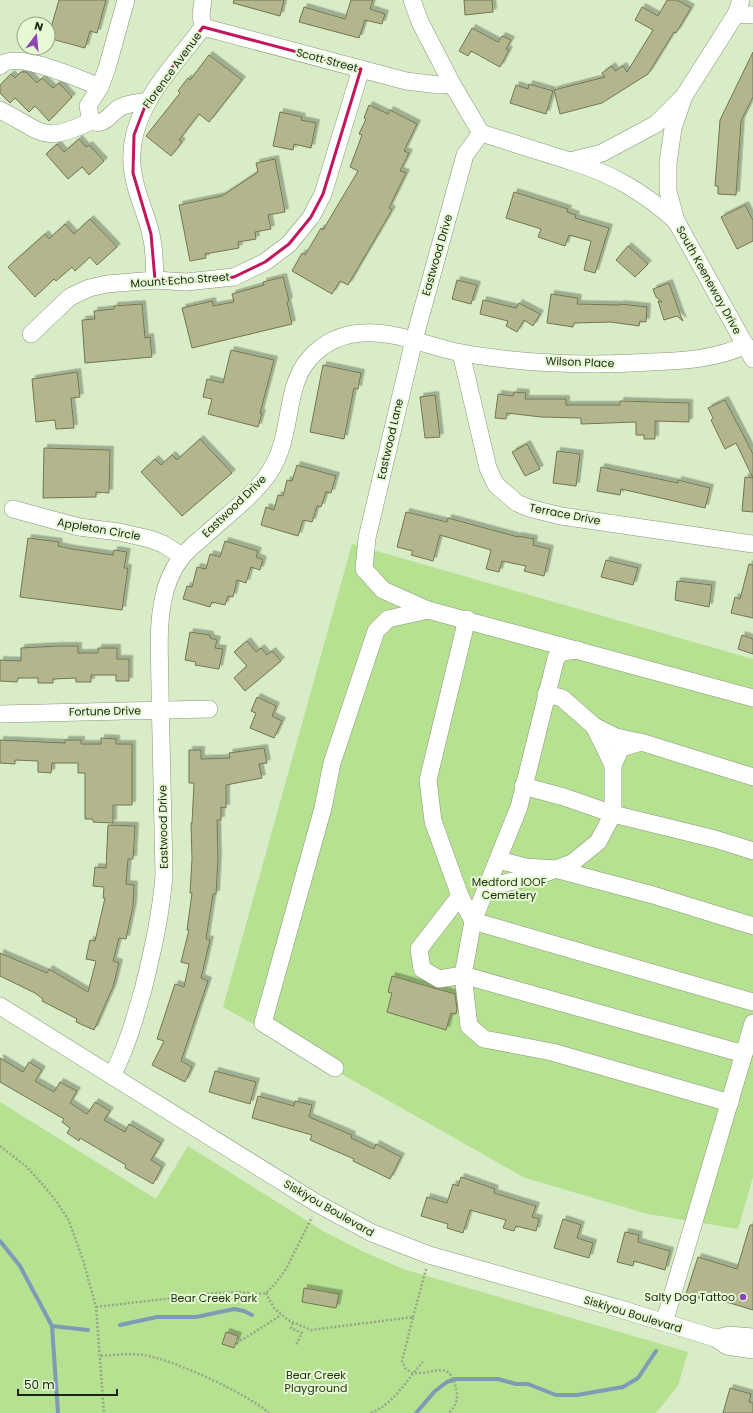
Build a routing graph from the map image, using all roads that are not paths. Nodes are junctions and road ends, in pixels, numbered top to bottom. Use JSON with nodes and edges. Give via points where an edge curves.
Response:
{"nodes":[{"id":1,"x":126,"y":0,"type":"edge"},
{"id":2,"x":203,"y":0,"type":"edge"},
{"id":3,"x":412,"y":0,"type":"edge"},
{"id":4,"x":738,"y":7,"type":"edge"},
{"id":5,"x":753,"y":15,"type":"edge"},
{"id":6,"x":203,"y":27,"type":"junction"},
{"id":7,"x":0,"y":66,"type":"edge"},
{"id":8,"x":361,"y":69,"type":"junction"},
{"id":9,"x":452,"y":84,"type":"junction"},
{"id":10,"x":100,"y":87,"type":"junction"},
{"id":11,"x":684,"y":96,"type":"junction"},
{"id":12,"x":147,"y":101,"type":"junction"},
{"id":13,"x":0,"y":110,"type":"edge"},
{"id":14,"x":91,"y":120,"type":"junction"},
{"id":15,"x":480,"y":133,"type":"junction"},
{"id":16,"x":570,"y":161,"type":"junction"},
{"id":17,"x":676,"y":221,"type":"junction"},
{"id":18,"x":155,"y":280,"type":"junction"},
{"id":19,"x":31,"y":334,"type":"dead end"},
{"id":20,"x":414,"y":340,"type":"junction"},
{"id":21,"x":749,"y":352,"type":"edge"},
{"id":22,"x":461,"y":353,"type":"junction"},
{"id":23,"x":13,"y":509,"type":"dead end"},
{"id":24,"x":753,"y":544,"type":"edge"},
{"id":25,"x":182,"y":556,"type":"junction"},
{"id":26,"x":428,"y":610,"type":"junction"},
{"id":27,"x":467,"y":619,"type":"junction"},
{"id":28,"x":579,"y":650,"type":"junction"},
{"id":29,"x":546,"y":694,"type":"junction"},
{"id":30,"x":753,"y":698,"type":"edge"},
{"id":31,"x":209,"y":709,"type":"dead end"},
{"id":32,"x":160,"y":710,"type":"junction"},
{"id":33,"x":0,"y":714,"type":"edge"},
{"id":34,"x":594,"y":726,"type":"junction"},
{"id":35,"x":641,"y":742,"type":"junction"},
{"id":36,"x":613,"y":764,"type":"junction"},
{"id":37,"x":753,"y":777,"type":"edge"},
{"id":38,"x":523,"y":786,"type":"junction"},
{"id":39,"x":614,"y":814,"type":"junction"},
{"id":40,"x":753,"y":851,"type":"edge"},
{"id":41,"x":498,"y":860,"type":"junction"},
{"id":42,"x":555,"y":869,"type":"junction"},
{"id":43,"x":487,"y":887,"type":"junction"},
{"id":44,"x":460,"y":896,"type":"junction"},
{"id":45,"x":473,"y":921,"type":"junction"},
{"id":46,"x":753,"y":926,"type":"edge"},
{"id":47,"x":463,"y":976,"type":"junction"},
{"id":48,"x":753,"y":1002,"type":"edge"},
{"id":49,"x":0,"y":1006,"type":"edge"},
{"id":50,"x":753,"y":1023,"type":"edge"},
{"id":51,"x":744,"y":1054,"type":"junction"},
{"id":52,"x":335,"y":1068,"type":"dead end"},
{"id":53,"x":112,"y":1076,"type":"junction"},
{"id":54,"x":730,"y":1103,"type":"junction"},
{"id":55,"x":664,"y":1323,"type":"junction"},
{"id":56,"x":753,"y":1337,"type":"edge"},
{"id":57,"x":715,"y":1338,"type":"junction"},
{"id":58,"x":753,"y":1350,"type":"edge"}],
"edges":[{"from":1,"to":10,"type":"street"},
{"from":2,"to":6,"type":"street","name":"Florence Avenue"},
{"from":3,"to":9,"type":"street","via":[[420,22]]},
{"from":4,"to":5,"type":"street"},
{"from":4,"to":11,"type":"street"},
{"from":6,"to":8,"type":"street","name":"Scott Street"},
{"from":6,"to":12,"type":"street","name":"Florence Avenue"},
{"from":7,"to":10,"type":"street","via":[[9,60],[29,62]]},
{"from":8,"to":9,"type":"street","name":"Scott Street","via":[[406,81]]},
{"from":8,"to":18,"type":"street","name":"Mount Echo Street","via":[[323,194],[311,217],[289,244],[265,262],[234,276],[186,282]]},
{"from":9,"to":15,"type":"street"},
{"from":10,"to":14,"type":"street","via":[[88,106]]},
{"from":11,"to":16,"type":"street","via":[[656,124],[602,153]]},
{"from":11,"to":17,"type":"street","via":[[673,128],[668,163],[668,192]]},
{"from":12,"to":14,"type":"street","via":[[116,109],[104,122],[97,123]]},
{"from":12,"to":18,"type":"street","name":"Florence Avenue","via":[[137,124],[132,160],[137,192],[151,234]]},
{"from":13,"to":14,"type":"street","via":[[43,134],[66,132]]},
{"from":15,"to":16,"type":"street"},
{"from":15,"to":20,"type":"street","name":"Eastwood Drive","via":[[465,155]]},
{"from":16,"to":17,"type":"street","via":[[598,170],[627,185],[652,200]]},
{"from":17,"to":21,"type":"street","name":"South Keeneway Drive"},
{"from":18,"to":19,"type":"street","name":"Mount Echo Street","via":[[89,288],[70,298]]},
{"from":20,"to":22,"type":"street","name":"Wilson Place"},
{"from":20,"to":25,"type":"street","name":"Eastwood Drive","via":[[378,332],[360,333],[345,335],[320,349],[301,370],[294,387],[284,443],[268,475]]},
{"from":20,"to":26,"type":"street","name":"Eastwood Lane","via":[[367,538],[364,568],[383,590]]},
{"from":21,"to":22,"type":"street","name":"Wilson Place","via":[[628,364],[581,364]]},
{"from":22,"to":24,"type":"street","name":"Terrace Drive","via":[[488,468],[496,485],[517,503],[560,516]]},
{"from":23,"to":25,"type":"street","name":"Appleton Circle","via":[[79,527],[150,539]]},
{"from":25,"to":32,"type":"street","name":"Eastwood Drive","via":[[167,584],[161,612]]},
{"from":26,"to":27,"type":"street"},
{"from":26,"to":52,"type":"street","via":[[388,619],[376,631],[332,763],[323,808],[263,1023]]},
{"from":27,"to":28,"type":"street"},
{"from":27,"to":44,"type":"street","via":[[428,780],[433,821]]},
{"from":28,"to":29,"type":"street","via":[[562,652],[556,658]]},
{"from":28,"to":30,"type":"street"},
{"from":29,"to":34,"type":"street","via":[[562,698]]},
{"from":29,"to":38,"type":"street"},
{"from":31,"to":32,"type":"street","name":"Fortune Drive"},
{"from":32,"to":33,"type":"street","name":"Fortune Drive"},
{"from":32,"to":53,"type":"street","name":"Eastwood Drive","via":[[164,875],[162,905],[156,942],[131,1032]]},
{"from":34,"to":35,"type":"street","via":[[616,737]]},
{"from":34,"to":36,"type":"street"},
{"from":35,"to":36,"type":"street","via":[[621,748]]},
{"from":35,"to":37,"type":"street"},
{"from":36,"to":39,"type":"street"},
{"from":38,"to":39,"type":"street"},
{"from":38,"to":41,"type":"street","via":[[519,807]]},
{"from":39,"to":40,"type":"street","via":[[715,838]]},
{"from":39,"to":42,"type":"street","via":[[598,842],[572,863]]},
{"from":41,"to":42,"type":"street","via":[[526,867]]},
{"from":41,"to":43,"type":"street"},
{"from":42,"to":43,"type":"street"},
{"from":42,"to":46,"type":"street","via":[[653,895]]},
{"from":43,"to":45,"type":"street"},
{"from":44,"to":45,"type":"street"},
{"from":44,"to":47,"type":"street","via":[[419,949],[422,969],[439,979]]},
{"from":45,"to":47,"type":"street"},
{"from":45,"to":48,"type":"street"},
{"from":47,"to":51,"type":"street"},
{"from":47,"to":54,"type":"street","via":[[469,1026],[484,1039],[552,1052]]},
{"from":49,"to":53,"type":"street","name":"Siskiyou Boulevard"},
{"from":50,"to":51,"type":"street"},
{"from":51,"to":54,"type":"street"},
{"from":53,"to":55,"type":"street","name":"Siskiyou Boulevard","via":[[318,1204],[372,1233],[429,1255]]},
{"from":54,"to":55,"type":"street"},
{"from":55,"to":57,"type":"street","name":"Siskiyou Boulevard"},
{"from":56,"to":57,"type":"street","name":"Siskiyou Boulevard","via":[[729,1335]]},
{"from":57,"to":58,"type":"street","name":"Siskiyou Boulevard","via":[[727,1346]]}]}
